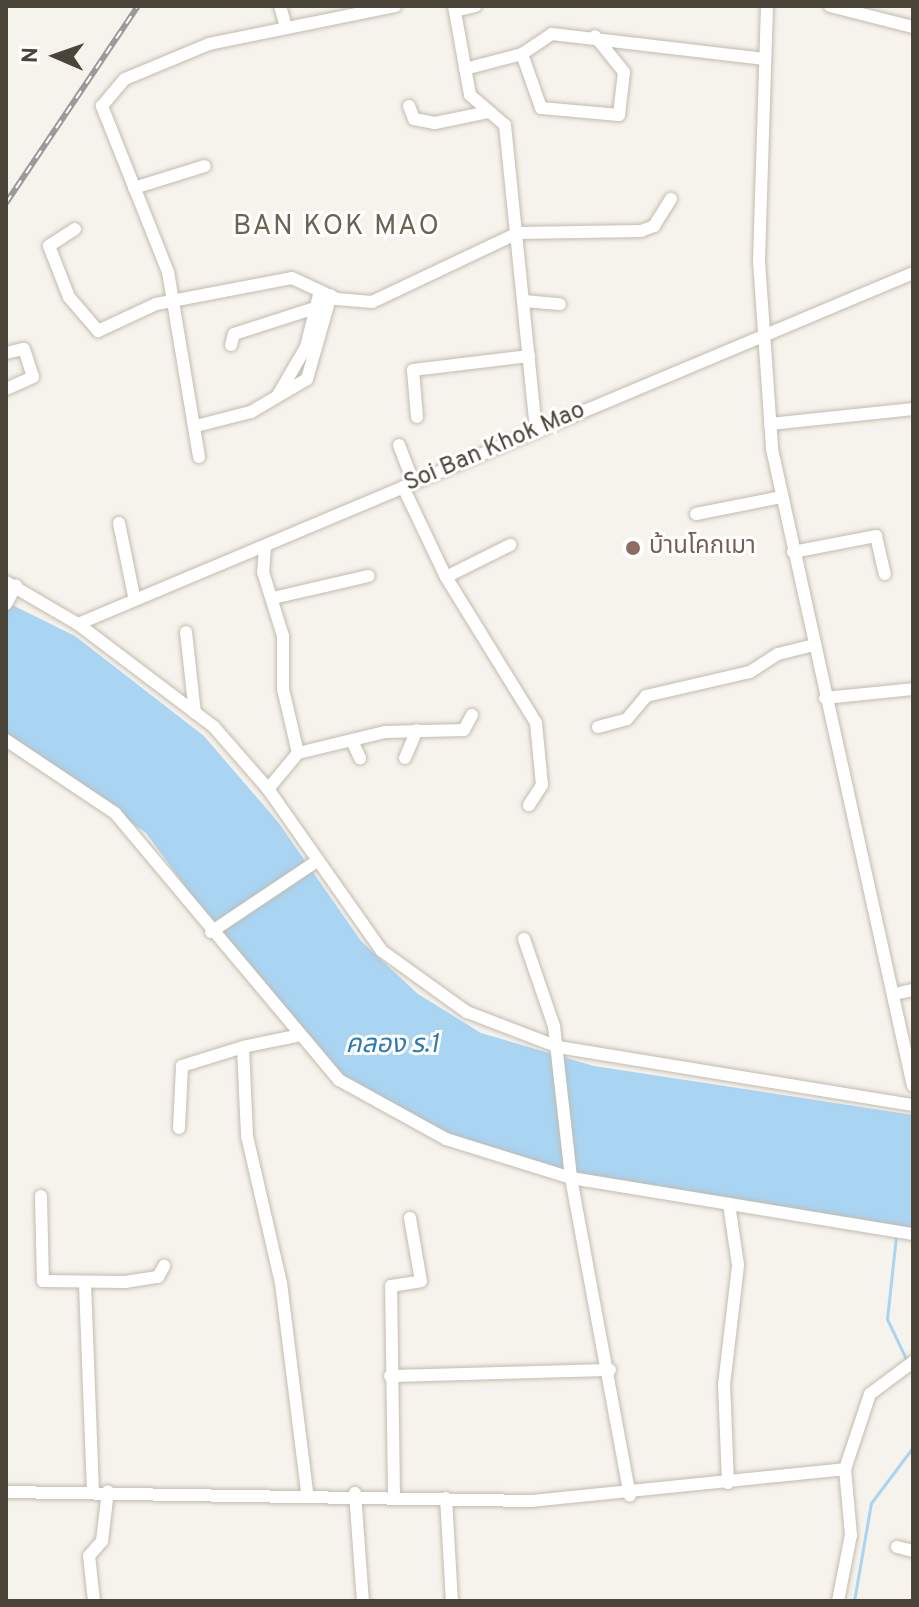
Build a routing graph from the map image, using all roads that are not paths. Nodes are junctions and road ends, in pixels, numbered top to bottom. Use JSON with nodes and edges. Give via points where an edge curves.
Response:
{"nodes":[{"id":1,"x":280,"y":6,"type":"edge"},
{"id":2,"x":395,"y":6,"type":"edge"},
{"id":3,"x":475,"y":6,"type":"edge"},
{"id":4,"x":767,"y":6,"type":"edge"},
{"id":5,"x":830,"y":6,"type":"edge"},
{"id":6,"x":455,"y":8,"type":"edge"},
{"id":7,"x":285,"y":23,"type":"junction"},
{"id":8,"x":913,"y":27,"type":"edge"},
{"id":9,"x":595,"y":36,"type":"junction"},
{"id":10,"x":522,"y":54,"type":"junction"},
{"id":11,"x":765,"y":59,"type":"junction"},
{"id":12,"x":465,"y":69,"type":"junction"},
{"id":13,"x":409,"y":106,"type":"dead end"},
{"id":14,"x":488,"y":112,"type":"junction"},
{"id":15,"x":205,"y":166,"type":"dead end"},
{"id":16,"x":134,"y":188,"type":"junction"},
{"id":17,"x":671,"y":199,"type":"dead end"},
{"id":18,"x":75,"y":229,"type":"dead end"},
{"id":19,"x":518,"y":233,"type":"junction"},
{"id":20,"x":913,"y":273,"type":"edge"},
{"id":21,"x":326,"y":293,"type":"junction"},
{"id":22,"x":524,"y":301,"type":"junction"},
{"id":23,"x":174,"y":302,"type":"junction"},
{"id":24,"x":560,"y":304,"type":"dead end"},
{"id":25,"x":315,"y":308,"type":"junction"},
{"id":26,"x":764,"y":333,"type":"junction"},
{"id":27,"x":231,"y":345,"type":"dead end"},
{"id":28,"x":6,"y":353,"type":"edge"},
{"id":29,"x":529,"y":356,"type":"junction"},
{"id":30,"x":6,"y":389,"type":"edge"},
{"id":31,"x":274,"y":401,"type":"junction"},
{"id":32,"x":913,"y":409,"type":"edge"},
{"id":33,"x":417,"y":417,"type":"dead end"},
{"id":34,"x":770,"y":424,"type":"junction"},
{"id":35,"x":196,"y":426,"type":"junction"},
{"id":36,"x":536,"y":429,"type":"junction"},
{"id":37,"x":399,"y":445,"type":"dead end"},
{"id":38,"x":199,"y":457,"type":"dead end"},
{"id":39,"x":408,"y":485,"type":"junction"},
{"id":40,"x":782,"y":497,"type":"junction"},
{"id":41,"x":696,"y":514,"type":"dead end"},
{"id":42,"x":119,"y":523,"type":"dead end"},
{"id":43,"x":510,"y":545,"type":"dead end"},
{"id":44,"x":265,"y":546,"type":"junction"},
{"id":45,"x":793,"y":552,"type":"junction"},
{"id":46,"x":885,"y":574,"type":"dead end"},
{"id":47,"x":368,"y":576,"type":"dead end"},
{"id":48,"x":446,"y":577,"type":"junction"},
{"id":49,"x":9,"y":592,"type":"edge"},
{"id":50,"x":134,"y":596,"type":"junction"},
{"id":51,"x":273,"y":598,"type":"junction"},
{"id":52,"x":78,"y":624,"type":"junction"},
{"id":53,"x":186,"y":632,"type":"dead end"},
{"id":54,"x":814,"y":645,"type":"junction"},
{"id":55,"x":913,"y":689,"type":"edge"},
{"id":56,"x":825,"y":698,"type":"junction"},
{"id":57,"x":195,"y":713,"type":"junction"},
{"id":58,"x":472,"y":715,"type":"dead end"},
{"id":59,"x":598,"y":727,"type":"dead end"},
{"id":60,"x":417,"y":730,"type":"junction"},
{"id":61,"x":6,"y":740,"type":"edge"},
{"id":62,"x":353,"y":743,"type":"junction"},
{"id":63,"x":298,"y":753,"type":"junction"},
{"id":64,"x":360,"y":758,"type":"dead end"},
{"id":65,"x":405,"y":758,"type":"dead end"},
{"id":66,"x":268,"y":789,"type":"junction"},
{"id":67,"x":529,"y":805,"type":"dead end"},
{"id":68,"x":317,"y":861,"type":"junction"},
{"id":69,"x":211,"y":932,"type":"junction"},
{"id":70,"x":524,"y":939,"type":"dead end"},
{"id":71,"x":913,"y":990,"type":"edge"},
{"id":72,"x":895,"y":994,"type":"junction"},
{"id":73,"x":296,"y":1036,"type":"junction"},
{"id":74,"x":243,"y":1047,"type":"junction"},
{"id":75,"x":558,"y":1047,"type":"junction"},
{"id":76,"x":913,"y":1086,"type":"edge"},
{"id":77,"x":913,"y":1105,"type":"edge"},
{"id":78,"x":179,"y":1128,"type":"dead end"},
{"id":79,"x":571,"y":1178,"type":"junction"},
{"id":80,"x":41,"y":1196,"type":"dead end"},
{"id":81,"x":729,"y":1204,"type":"junction"},
{"id":82,"x":410,"y":1218,"type":"dead end"},
{"id":83,"x":912,"y":1234,"type":"edge"},
{"id":84,"x":164,"y":1266,"type":"dead end"},
{"id":85,"x":85,"y":1284,"type":"junction"},
{"id":86,"x":913,"y":1362,"type":"edge"},
{"id":87,"x":610,"y":1370,"type":"junction"},
{"id":88,"x":390,"y":1376,"type":"junction"},
{"id":89,"x":845,"y":1469,"type":"junction"},
{"id":90,"x":728,"y":1483,"type":"junction"},
{"id":91,"x":93,"y":1490,"type":"junction"},
{"id":92,"x":108,"y":1491,"type":"junction"},
{"id":93,"x":6,"y":1492,"type":"edge"},
{"id":94,"x":307,"y":1493,"type":"junction"},
{"id":95,"x":355,"y":1493,"type":"junction"},
{"id":96,"x":394,"y":1494,"type":"junction"},
{"id":97,"x":630,"y":1496,"type":"junction"},
{"id":98,"x":446,"y":1498,"type":"junction"},
{"id":99,"x":897,"y":1547,"type":"dead end"},
{"id":100,"x":913,"y":1551,"type":"edge"},
{"id":101,"x":94,"y":1601,"type":"edge"},
{"id":102,"x":363,"y":1601,"type":"edge"},
{"id":103,"x":452,"y":1601,"type":"edge"},
{"id":104,"x":838,"y":1601,"type":"edge"}],
"edges":[{"from":1,"to":7,"type":"street"},
{"from":2,"to":7,"type":"street"},
{"from":3,"to":6,"type":"street"},
{"from":4,"to":11,"type":"street"},
{"from":5,"to":8,"type":"street"},
{"from":6,"to":12,"type":"street"},
{"from":7,"to":16,"type":"street","via":[[209,44],[125,79],[102,106]]},
{"from":9,"to":10,"type":"street","via":[[552,34]]},
{"from":9,"to":10,"type":"street","via":[[624,72],[619,115],[541,108]]},
{"from":9,"to":11,"type":"street"},
{"from":10,"to":12,"type":"street"},
{"from":11,"to":26,"type":"street"},
{"from":12,"to":14,"type":"street","via":[[470,95]]},
{"from":13,"to":14,"type":"street","via":[[414,119],[435,123]]},
{"from":14,"to":19,"type":"street","via":[[505,125]]},
{"from":15,"to":16,"type":"street"},
{"from":16,"to":23,"type":"street"},
{"from":17,"to":19,"type":"street","via":[[654,226],[641,231]]},
{"from":18,"to":23,"type":"street","via":[[49,246],[69,297],[98,331]]},
{"from":19,"to":21,"type":"street","via":[[372,302]]},
{"from":19,"to":22,"type":"street"},
{"from":20,"to":26,"type":"street","name":"Soi Ban Khok Mao"},
{"from":21,"to":23,"type":"street","via":[[292,278]]},
{"from":21,"to":25,"type":"street"},
{"from":21,"to":31,"type":"street","via":[[312,369]]},
{"from":22,"to":24,"type":"street"},
{"from":22,"to":29,"type":"street"},
{"from":23,"to":35,"type":"street"},
{"from":25,"to":27,"type":"street","via":[[234,334]]},
{"from":25,"to":31,"type":"street","via":[[306,347]]},
{"from":26,"to":34,"type":"street"},
{"from":26,"to":36,"type":"street","name":"Soi Ban Khok Mao"},
{"from":28,"to":30,"type":"street","via":[[24,349],[33,377]]},
{"from":29,"to":33,"type":"street","via":[[413,370]]},
{"from":29,"to":36,"type":"street"},
{"from":31,"to":35,"type":"street","via":[[230,421]]},
{"from":32,"to":34,"type":"street"},
{"from":34,"to":40,"type":"street"},
{"from":35,"to":38,"type":"street"},
{"from":36,"to":39,"type":"street","name":"Soi Ban Khok Mao"},
{"from":37,"to":39,"type":"street"},
{"from":39,"to":44,"type":"street","name":"Soi Ban Khok Mao"},
{"from":39,"to":48,"type":"street"},
{"from":40,"to":41,"type":"street"},
{"from":40,"to":45,"type":"street"},
{"from":42,"to":50,"type":"street"},
{"from":43,"to":48,"type":"street"},
{"from":44,"to":50,"type":"street","name":"Soi Ban Khok Mao"},
{"from":44,"to":51,"type":"street","via":[[263,572]]},
{"from":45,"to":46,"type":"street","via":[[876,536]]},
{"from":45,"to":54,"type":"street"},
{"from":47,"to":51,"type":"street"},
{"from":48,"to":67,"type":"street","via":[[536,723],[542,785]]},
{"from":49,"to":52,"type":"street"},
{"from":50,"to":52,"type":"street","name":"Soi Ban Khok Mao"},
{"from":51,"to":63,"type":"street"},
{"from":52,"to":57,"type":"street"},
{"from":53,"to":57,"type":"street"},
{"from":54,"to":56,"type":"street"},
{"from":54,"to":59,"type":"street","via":[[778,654],[750,672],[646,696],[627,719]]},
{"from":55,"to":56,"type":"street"},
{"from":56,"to":72,"type":"street"},
{"from":57,"to":66,"type":"street"},
{"from":58,"to":60,"type":"street","via":[[464,730]]},
{"from":60,"to":62,"type":"street"},
{"from":60,"to":65,"type":"street"},
{"from":61,"to":69,"type":"street","via":[[115,813]]},
{"from":62,"to":63,"type":"street"},
{"from":62,"to":64,"type":"street"},
{"from":63,"to":66,"type":"street"},
{"from":66,"to":68,"type":"street"},
{"from":68,"to":69,"type":"street"},
{"from":68,"to":75,"type":"street","via":[[382,951],[467,1012]]},
{"from":69,"to":73,"type":"street"},
{"from":70,"to":75,"type":"street"},
{"from":71,"to":72,"type":"street"},
{"from":72,"to":76,"type":"street"},
{"from":73,"to":74,"type":"street"},
{"from":73,"to":79,"type":"street","via":[[339,1080],[446,1139]]},
{"from":74,"to":78,"type":"street","via":[[182,1066]]},
{"from":74,"to":94,"type":"street","via":[[247,1136],[281,1283]]},
{"from":75,"to":77,"type":"street"},
{"from":75,"to":79,"type":"street"},
{"from":79,"to":81,"type":"street"},
{"from":79,"to":87,"type":"street"},
{"from":80,"to":85,"type":"street","via":[[40,1277]]},
{"from":81,"to":83,"type":"street"},
{"from":81,"to":90,"type":"street","via":[[738,1265],[724,1385]]},
{"from":82,"to":88,"type":"street","via":[[421,1281],[391,1286]]},
{"from":84,"to":85,"type":"street","via":[[158,1277]]},
{"from":85,"to":91,"type":"street"},
{"from":86,"to":89,"type":"street","via":[[861,1411]]},
{"from":87,"to":88,"type":"street"},
{"from":87,"to":97,"type":"street"},
{"from":88,"to":96,"type":"street"},
{"from":89,"to":90,"type":"street"},
{"from":89,"to":104,"type":"street","via":[[851,1535]]},
{"from":90,"to":97,"type":"street"},
{"from":91,"to":92,"type":"street"},
{"from":91,"to":93,"type":"street"},
{"from":92,"to":94,"type":"street"},
{"from":92,"to":101,"type":"street","via":[[102,1541],[89,1556]]},
{"from":94,"to":95,"type":"street"},
{"from":95,"to":96,"type":"street"},
{"from":95,"to":102,"type":"street"},
{"from":96,"to":98,"type":"street"},
{"from":97,"to":98,"type":"street"},
{"from":98,"to":103,"type":"street"},
{"from":99,"to":100,"type":"street"}]}
